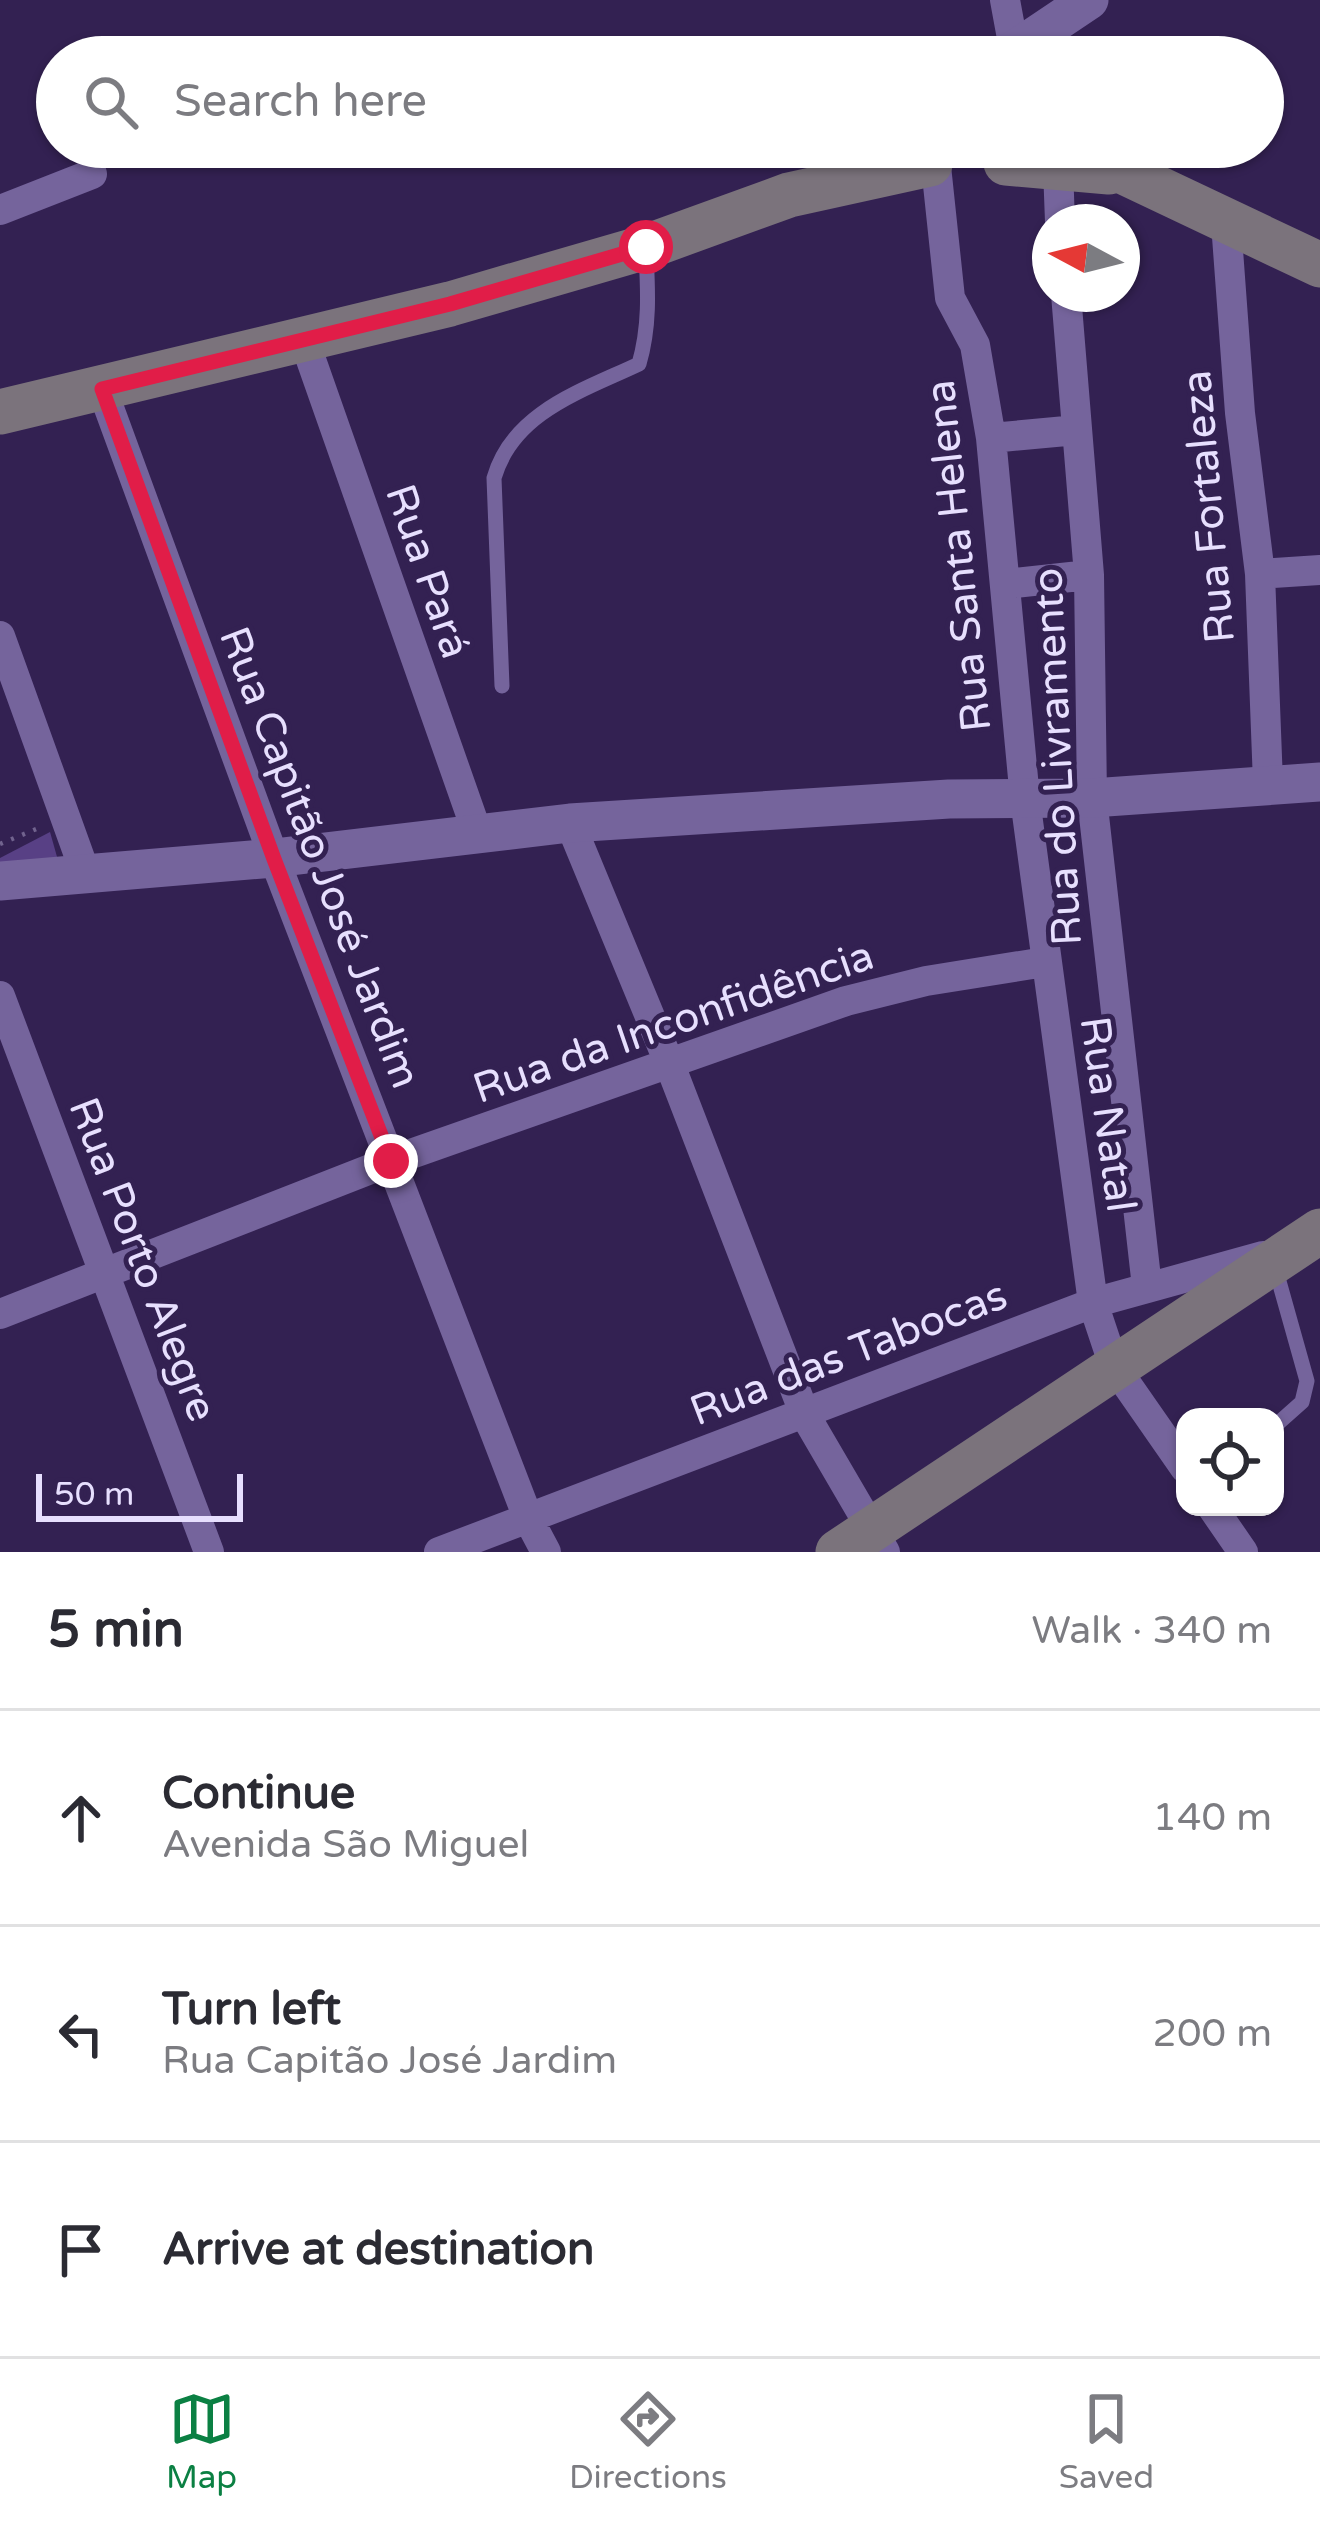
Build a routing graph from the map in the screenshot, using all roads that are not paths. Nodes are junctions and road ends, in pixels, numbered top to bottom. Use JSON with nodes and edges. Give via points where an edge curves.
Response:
{"nodes":[{"id":1,"x":1005,"y":0,"type":"edge"},
{"id":2,"x":1089,"y":0,"type":"edge"},
{"id":3,"x":1022,"y":36,"type":"edge"},
{"id":4,"x":1042,"y":36,"type":"edge"},
{"id":5,"x":829,"y":168,"type":"edge"},
{"id":6,"x":894,"y":168,"type":"edge"},
{"id":7,"x":930,"y":168,"type":"edge"},
{"id":8,"x":1043,"y":168,"type":"edge"},
{"id":9,"x":1099,"y":168,"type":"edge"},
{"id":10,"x":92,"y":174,"type":"dead end"},
{"id":11,"x":789,"y":195,"type":"junction"},
{"id":12,"x":1054,"y":204,"type":"edge"},
{"id":13,"x":0,"y":210,"type":"edge"},
{"id":14,"x":1226,"y":223,"type":"junction"},
{"id":15,"x":646,"y":247,"type":"junction"},
{"id":16,"x":1320,"y":265,"type":"edge"},
{"id":17,"x":1067,"y":312,"type":"edge"},
{"id":18,"x":303,"y":337,"type":"junction"},
{"id":19,"x":102,"y":389,"type":"junction"},
{"id":20,"x":0,"y":412,"type":"edge"},
{"id":21,"x":1077,"y":430,"type":"junction"},
{"id":22,"x":991,"y":438,"type":"junction"},
{"id":23,"x":1320,"y":570,"type":"edge"},
{"id":24,"x":1260,"y":574,"type":"junction"},
{"id":25,"x":1089,"y":575,"type":"junction"},
{"id":26,"x":1006,"y":584,"type":"junction"},
{"id":27,"x":0,"y":635,"type":"edge"},
{"id":28,"x":502,"y":686,"type":"dead end"},
{"id":29,"x":1320,"y":782,"type":"edge"},
{"id":30,"x":1268,"y":783,"type":"junction"},
{"id":31,"x":1092,"y":798,"type":"junction"},
{"id":32,"x":1025,"y":799,"type":"junction"},
{"id":33,"x":570,"y":824,"type":"junction"},
{"id":34,"x":477,"y":832,"type":"junction"},
{"id":35,"x":274,"y":859,"type":"junction"},
{"id":36,"x":85,"y":872,"type":"junction"},
{"id":37,"x":0,"y":881,"type":"edge"},
{"id":38,"x":1045,"y":962,"type":"junction"},
{"id":39,"x":0,"y":996,"type":"edge"},
{"id":40,"x":670,"y":1065,"type":"junction"},
{"id":41,"x":391,"y":1161,"type":"junction"},
{"id":42,"x":1295,"y":1247,"type":"edge"},
{"id":43,"x":105,"y":1273,"type":"junction"},
{"id":44,"x":1147,"y":1287,"type":"junction"},
{"id":45,"x":1093,"y":1303,"type":"junction"},
{"id":46,"x":0,"y":1314,"type":"edge"},
{"id":47,"x":1114,"y":1366,"type":"junction"},
{"id":48,"x":805,"y":1415,"type":"junction"},
{"id":49,"x":1284,"y":1420,"type":"edge"},
{"id":50,"x":1176,"y":1455,"type":"edge"},
{"id":51,"x":1218,"y":1516,"type":"edge"},
{"id":52,"x":528,"y":1518,"type":"junction"},
{"id":53,"x":864,"y":1545,"type":"edge"},
{"id":54,"x":209,"y":1552,"type":"edge"},
{"id":55,"x":439,"y":1552,"type":"edge"},
{"id":56,"x":546,"y":1552,"type":"edge"},
{"id":57,"x":1243,"y":1552,"type":"edge"}],
"edges":[{"from":1,"to":3,"type":"street"},
{"from":2,"to":4,"type":"street"},
{"from":5,"to":11,"type":"main road"},
{"from":6,"to":11,"type":"main road"},
{"from":7,"to":22,"type":"street","name":"Rua Santa Helena","via":[[950,298],[975,345]]},
{"from":8,"to":12,"type":"street"},
{"from":9,"to":14,"type":"main road"},
{"from":10,"to":13,"type":"street"},
{"from":11,"to":15,"type":"main road"},
{"from":14,"to":16,"type":"main road"},
{"from":14,"to":24,"type":"street","name":"Rua Fortaleza"},
{"from":15,"to":18,"type":"main road"},
{"from":15,"to":28,"type":"lane","via":[[649,308],[639,364],[543,410],[502,452],[494,478]]},
{"from":17,"to":21,"type":"street","name":"Rua do Livramento"},
{"from":18,"to":19,"type":"main road"},
{"from":18,"to":34,"type":"street","name":"Rua Pará"},
{"from":19,"to":20,"type":"main road"},
{"from":19,"to":35,"type":"street","name":"Rua Capitão José Jardim"},
{"from":21,"to":22,"type":"street"},
{"from":21,"to":25,"type":"street","name":"Rua do Livramento"},
{"from":22,"to":26,"type":"street","name":"Rua Santa Helena"},
{"from":23,"to":24,"type":"street"},
{"from":24,"to":30,"type":"street","name":"Rua Fortaleza"},
{"from":25,"to":26,"type":"street"},
{"from":25,"to":31,"type":"street","name":"Rua do Livramento"},
{"from":26,"to":32,"type":"street","name":"Rua Santa Helena"},
{"from":27,"to":36,"type":"street"},
{"from":29,"to":30,"type":"street"},
{"from":30,"to":31,"type":"street"},
{"from":31,"to":32,"type":"street"},
{"from":31,"to":44,"type":"street","name":"Rua do Livramento"},
{"from":32,"to":33,"type":"street"},
{"from":32,"to":38,"type":"street","name":"Rua Natal"},
{"from":33,"to":34,"type":"street"},
{"from":33,"to":40,"type":"street"},
{"from":34,"to":35,"type":"street"},
{"from":35,"to":36,"type":"street"},
{"from":35,"to":41,"type":"street","name":"Rua Capitão José Jardim"},
{"from":36,"to":37,"type":"street"},
{"from":38,"to":40,"type":"street","name":"Rua da Inconfidência","via":[[846,1001]]},
{"from":38,"to":45,"type":"street","name":"Rua Natal"},
{"from":39,"to":43,"type":"street","name":"Rua Porto Alegre"},
{"from":40,"to":41,"type":"street","name":"Rua da Inconfidência"},
{"from":40,"to":48,"type":"street"},
{"from":41,"to":43,"type":"street","name":"Rua da Inconfidência"},
{"from":41,"to":52,"type":"street","name":"Rua Capitão José Jardim"},
{"from":42,"to":44,"type":"street","name":"Rua das Tabocas"},
{"from":42,"to":47,"type":"main road"},
{"from":42,"to":49,"type":"lane","via":[[1307,1381],[1302,1402]]},
{"from":43,"to":46,"type":"street","name":"Rua da Inconfidência"},
{"from":43,"to":54,"type":"street","name":"Rua Porto Alegre"},
{"from":44,"to":45,"type":"street","name":"Rua das Tabocas"},
{"from":45,"to":47,"type":"street","name":"Rua Natal"},
{"from":45,"to":48,"type":"street","name":"Rua das Tabocas"},
{"from":47,"to":50,"type":"street","name":"Rua Natal"},
{"from":47,"to":53,"type":"main road"},
{"from":48,"to":52,"type":"street","name":"Rua das Tabocas"},
{"from":48,"to":53,"type":"street"},
{"from":51,"to":57,"type":"street"},
{"from":52,"to":55,"type":"street","name":"Rua das Tabocas"},
{"from":52,"to":56,"type":"street","name":"Rua Capitão José Jardim"}]}
